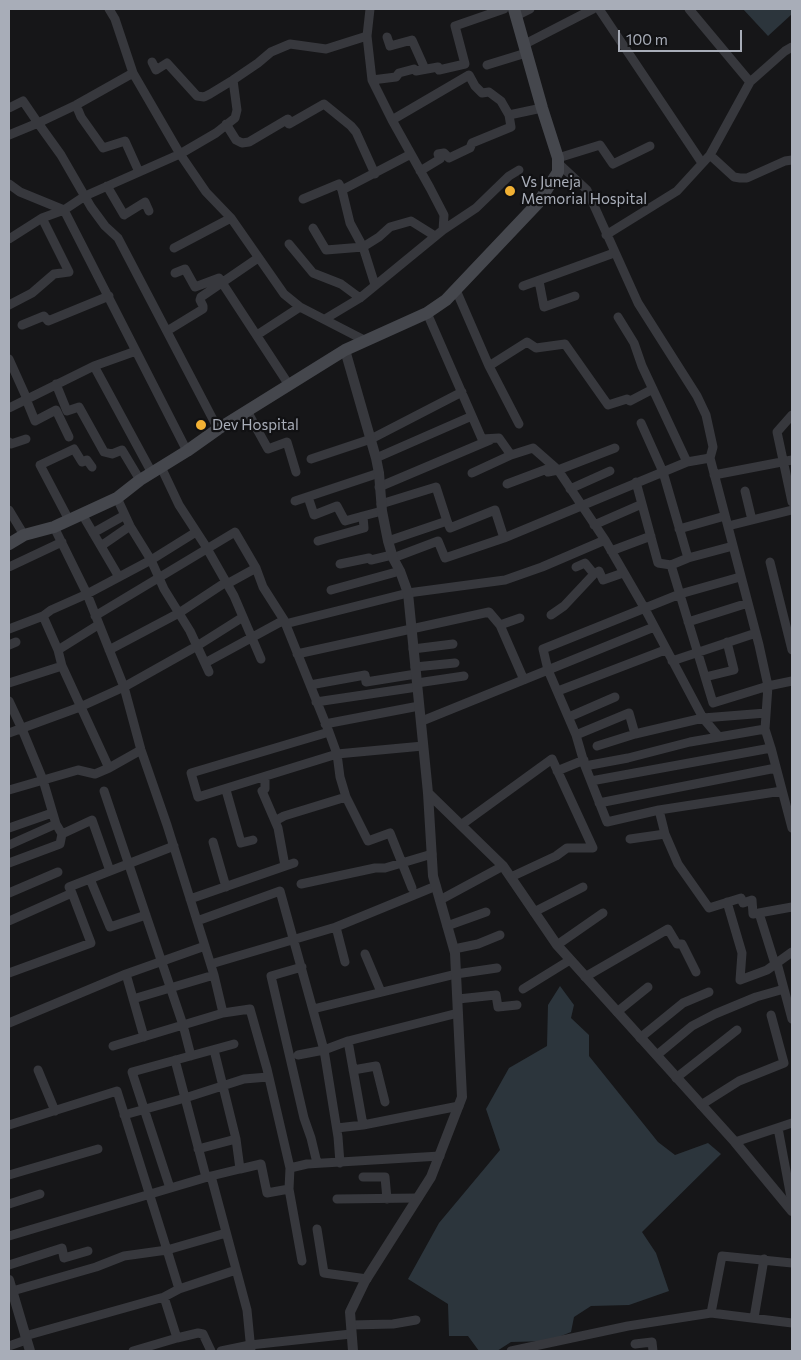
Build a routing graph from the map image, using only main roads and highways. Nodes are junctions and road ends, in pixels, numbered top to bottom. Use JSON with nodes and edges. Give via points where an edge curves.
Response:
{"nodes":[{"id":1,"x":515,"y":12,"type":"edge"},
{"id":2,"x":9,"y":544,"type":"edge"}],
"edges":[{"from":1,"to":2,"type":"main road","via":[[558,161],[558,172],[538,203],[456,290],[427,313],[345,350],[218,429],[117,498]]}]}
